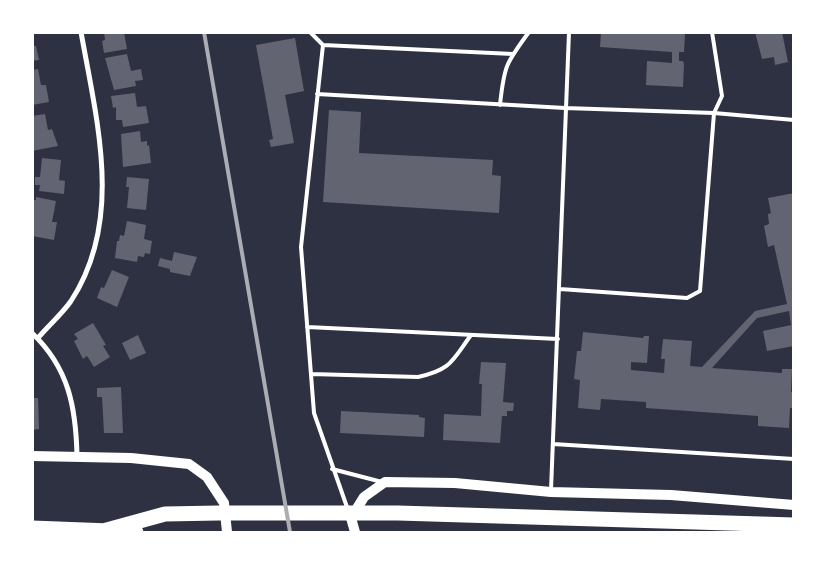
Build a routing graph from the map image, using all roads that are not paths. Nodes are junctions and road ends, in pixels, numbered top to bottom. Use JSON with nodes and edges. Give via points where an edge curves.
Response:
{"nodes":[{"id":1,"x":81,"y":32,"type":"edge"},
{"id":2,"x":310,"y":32,"type":"edge"},
{"id":3,"x":530,"y":32,"type":"edge"},
{"id":4,"x":569,"y":32,"type":"edge"},
{"id":5,"x":712,"y":32,"type":"edge"},
{"id":6,"x":323,"y":44,"type":"junction"},
{"id":7,"x":513,"y":54,"type":"junction"},
{"id":8,"x":317,"y":94,"type":"junction"},
{"id":9,"x":500,"y":105,"type":"junction"},
{"id":10,"x":565,"y":108,"type":"junction"},
{"id":11,"x":714,"y":113,"type":"junction"},
{"id":12,"x":794,"y":120,"type":"edge"},
{"id":13,"x":560,"y":289,"type":"junction"},
{"id":14,"x":307,"y":327,"type":"junction"},
{"id":15,"x":32,"y":333,"type":"edge"},
{"id":16,"x":471,"y":335,"type":"junction"},
{"id":17,"x":38,"y":338,"type":"junction"},
{"id":18,"x":558,"y":339,"type":"junction"},
{"id":19,"x":311,"y":374,"type":"junction"},
{"id":20,"x":553,"y":444,"type":"junction"},
{"id":21,"x":32,"y":456,"type":"edge"},
{"id":22,"x":77,"y":456,"type":"junction"},
{"id":23,"x":794,"y":459,"type":"edge"},
{"id":24,"x":332,"y":469,"type":"junction"},
{"id":25,"x":385,"y":482,"type":"junction"},
{"id":26,"x":552,"y":492,"type":"junction"},
{"id":27,"x":794,"y":505,"type":"edge"},
{"id":28,"x":351,"y":518,"type":"junction"},
{"id":29,"x":794,"y":525,"type":"edge"},
{"id":30,"x":32,"y":528,"type":"edge"},
{"id":31,"x":103,"y":531,"type":"junction"},
{"id":32,"x":136,"y":532,"type":"edge"},
{"id":33,"x":227,"y":532,"type":"edge"},
{"id":34,"x":354,"y":532,"type":"edge"}],
"edges":[{"from":1,"to":17,"type":"street","via":[[101,160],[104,208],[96,249],[86,275],[70,303]]},
{"from":2,"to":6,"type":"lane"},
{"from":3,"to":7,"type":"lane"},
{"from":4,"to":10,"type":"lane"},
{"from":5,"to":11,"type":"lane","via":[[722,96]]},
{"from":6,"to":7,"type":"lane"},
{"from":6,"to":8,"type":"lane"},
{"from":7,"to":9,"type":"lane","via":[[503,73]]},
{"from":8,"to":9,"type":"lane"},
{"from":8,"to":14,"type":"lane","via":[[301,247]]},
{"from":9,"to":10,"type":"lane"},
{"from":10,"to":11,"type":"lane"},
{"from":10,"to":13,"type":"lane"},
{"from":11,"to":12,"type":"lane"},
{"from":11,"to":13,"type":"lane","via":[[700,291],[687,298]]},
{"from":13,"to":18,"type":"lane"},
{"from":14,"to":16,"type":"lane"},
{"from":14,"to":19,"type":"lane"},
{"from":15,"to":17,"type":"street"},
{"from":16,"to":18,"type":"lane"},
{"from":16,"to":19,"type":"lane","via":[[448,367],[432,374],[418,377]]},
{"from":17,"to":22,"type":"street","via":[[69,387],[77,422]]},
{"from":18,"to":20,"type":"lane"},
{"from":19,"to":24,"type":"lane","via":[[314,413]]},
{"from":20,"to":23,"type":"lane"},
{"from":20,"to":26,"type":"lane"},
{"from":21,"to":22,"type":"main road"},
{"from":22,"to":33,"type":"main road","via":[[189,464],[208,477],[224,503]]},
{"from":24,"to":25,"type":"lane"},
{"from":24,"to":28,"type":"lane"},
{"from":25,"to":26,"type":"main road","via":[[455,483]]},
{"from":25,"to":28,"type":"main road","via":[[364,497]]},
{"from":26,"to":27,"type":"main road","via":[[671,495]]},
{"from":28,"to":34,"type":"main road"},
{"from":29,"to":31,"type":"highway","via":[[398,513],[165,514]]},
{"from":30,"to":31,"type":"highway"},
{"from":31,"to":32,"type":"highway"}]}
